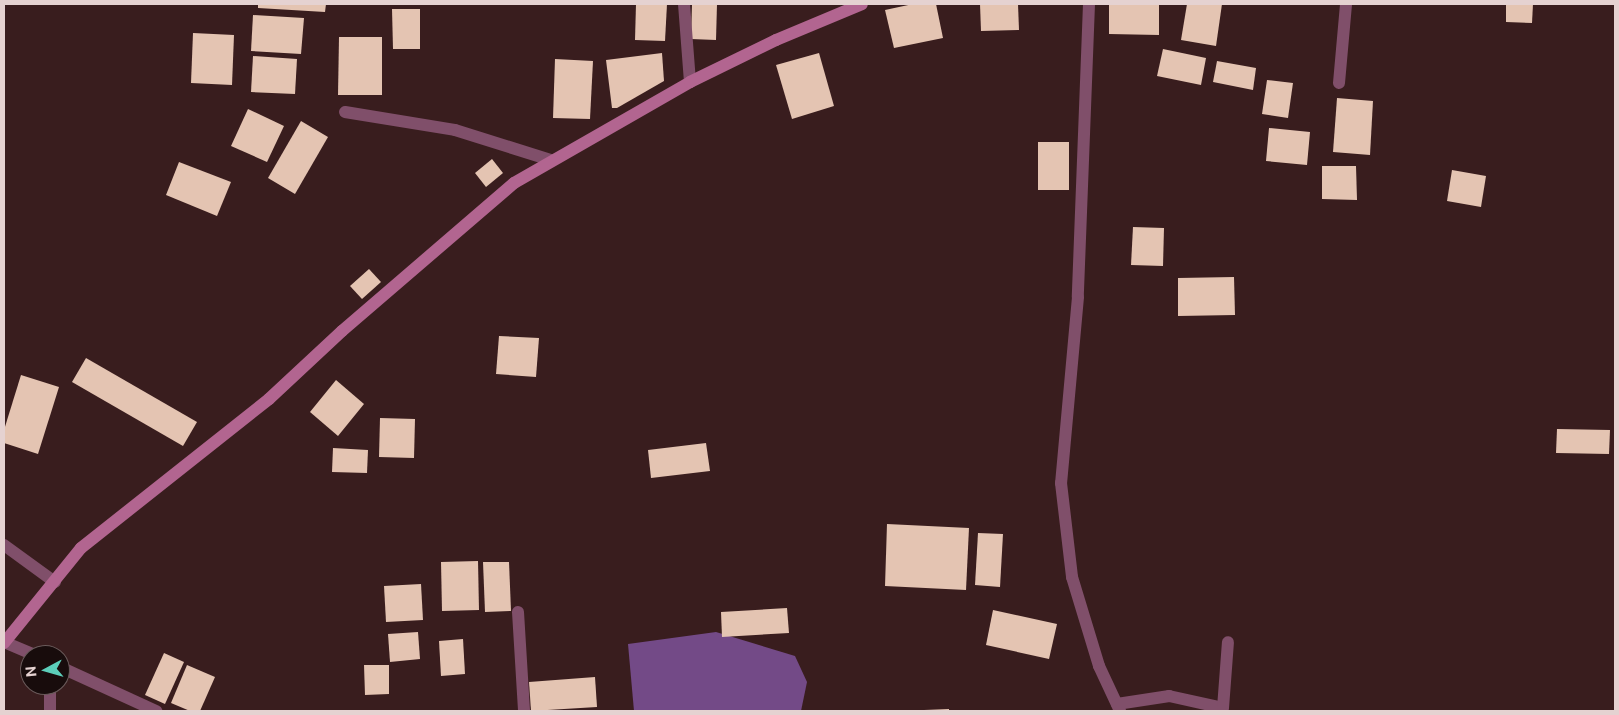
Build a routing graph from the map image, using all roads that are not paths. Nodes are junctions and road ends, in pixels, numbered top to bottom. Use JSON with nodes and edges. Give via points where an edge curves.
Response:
{"nodes":[{"id":1,"x":684,"y":4,"type":"edge"},
{"id":2,"x":862,"y":4,"type":"edge"},
{"id":3,"x":1089,"y":4,"type":"edge"},
{"id":4,"x":1346,"y":4,"type":"edge"},
{"id":5,"x":690,"y":82,"type":"junction"},
{"id":6,"x":1339,"y":83,"type":"dead end"},
{"id":7,"x":345,"y":112,"type":"dead end"},
{"id":8,"x":551,"y":160,"type":"junction"},
{"id":9,"x":4,"y":545,"type":"edge"},
{"id":10,"x":55,"y":582,"type":"junction"},
{"id":11,"x":518,"y":612,"type":"dead end"},
{"id":12,"x":4,"y":642,"type":"edge"},
{"id":13,"x":1228,"y":642,"type":"dead end"},
{"id":14,"x":20,"y":649,"type":"edge"},
{"id":15,"x":70,"y":672,"type":"edge"},
{"id":16,"x":50,"y":695,"type":"edge"},
{"id":17,"x":1119,"y":708,"type":"edge"},
{"id":18,"x":50,"y":711,"type":"edge"},
{"id":19,"x":156,"y":711,"type":"edge"},
{"id":20,"x":524,"y":711,"type":"edge"}],
"edges":[{"from":1,"to":5,"type":"street"},
{"from":2,"to":5,"type":"street","via":[[776,40]]},
{"from":3,"to":17,"type":"street","via":[[1077,306],[1061,483],[1072,577],[1099,666]]},
{"from":4,"to":6,"type":"street"},
{"from":5,"to":8,"type":"street"},
{"from":7,"to":8,"type":"street","via":[[455,130]]},
{"from":8,"to":10,"type":"street","via":[[514,183],[342,331],[270,399],[81,548]]},
{"from":9,"to":10,"type":"street"},
{"from":10,"to":12,"type":"street"},
{"from":11,"to":20,"type":"street"},
{"from":12,"to":14,"type":"street"},
{"from":13,"to":17,"type":"street","via":[[1223,708],[1169,696]]},
{"from":15,"to":19,"type":"street"},
{"from":16,"to":18,"type":"street"}]}
